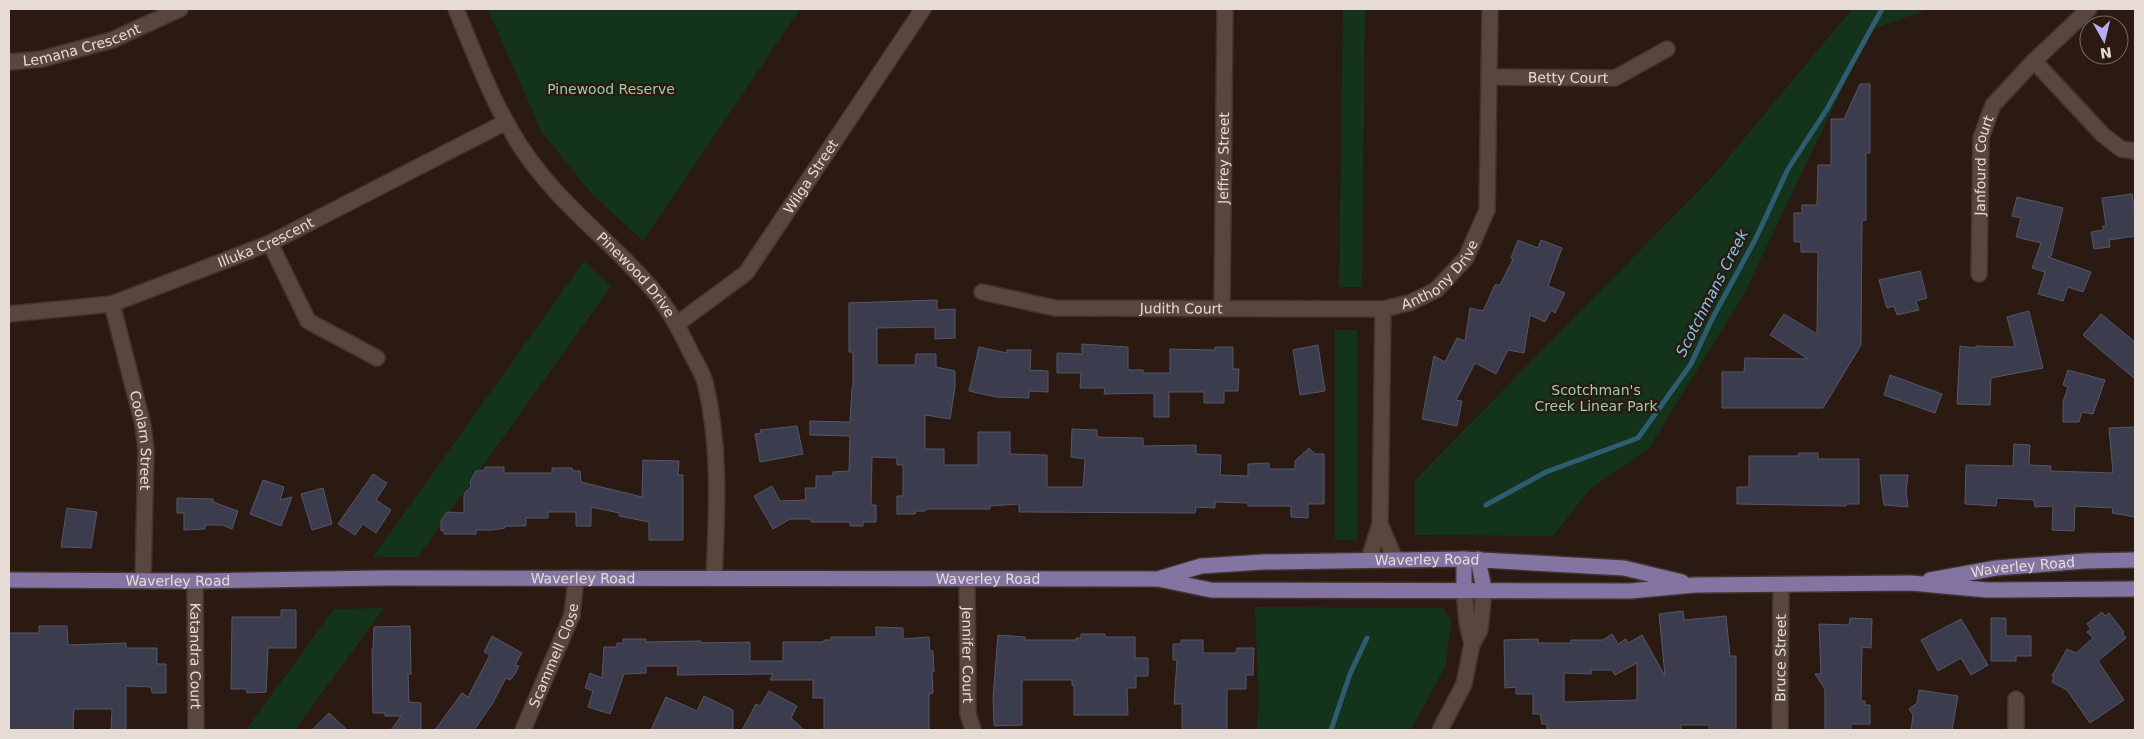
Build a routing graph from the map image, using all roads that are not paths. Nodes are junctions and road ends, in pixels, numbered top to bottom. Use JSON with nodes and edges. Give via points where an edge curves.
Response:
{"nodes":[{"id":1,"x":180,"y":9,"type":"edge"},
{"id":2,"x":456,"y":9,"type":"edge"},
{"id":3,"x":923,"y":9,"type":"edge"},
{"id":4,"x":1226,"y":9,"type":"edge"},
{"id":5,"x":1490,"y":9,"type":"edge"},
{"id":6,"x":2089,"y":9,"type":"edge"},
{"id":7,"x":1667,"y":49,"type":"dead end"},
{"id":8,"x":2034,"y":61,"type":"junction"},
{"id":9,"x":9,"y":62,"type":"edge"},
{"id":10,"x":1490,"y":77,"type":"junction"},
{"id":11,"x":506,"y":122,"type":"junction"},
{"id":12,"x":2135,"y":151,"type":"edge"},
{"id":13,"x":270,"y":243,"type":"junction"},
{"id":14,"x":1979,"y":274,"type":"dead end"},
{"id":15,"x":982,"y":292,"type":"dead end"},
{"id":16,"x":112,"y":304,"type":"junction"},
{"id":17,"x":1222,"y":308,"type":"junction"},
{"id":18,"x":1382,"y":309,"type":"junction"},
{"id":19,"x":9,"y":314,"type":"edge"},
{"id":20,"x":677,"y":324,"type":"junction"},
{"id":21,"x":377,"y":358,"type":"dead end"},
{"id":22,"x":1380,"y":524,"type":"junction"},
{"id":23,"x":1369,"y":559,"type":"junction"},
{"id":24,"x":1396,"y":559,"type":"junction"},
{"id":25,"x":1471,"y":559,"type":"junction"},
{"id":26,"x":2135,"y":560,"type":"edge"},
{"id":27,"x":576,"y":578,"type":"junction"},
{"id":28,"x":714,"y":578,"type":"junction"},
{"id":29,"x":967,"y":578,"type":"junction"},
{"id":30,"x":1158,"y":579,"type":"junction"},
{"id":31,"x":9,"y":580,"type":"edge"},
{"id":32,"x":143,"y":580,"type":"junction"},
{"id":33,"x":196,"y":581,"type":"junction"},
{"id":34,"x":1911,"y":583,"type":"junction"},
{"id":35,"x":1695,"y":585,"type":"junction"},
{"id":36,"x":1781,"y":586,"type":"junction"},
{"id":37,"x":1464,"y":589,"type":"junction"},
{"id":38,"x":1484,"y":589,"type":"junction"},
{"id":39,"x":2135,"y":589,"type":"edge"},
{"id":40,"x":1472,"y":644,"type":"junction"},
{"id":41,"x":2016,"y":699,"type":"dead end"},
{"id":42,"x":196,"y":730,"type":"edge"},
{"id":43,"x":523,"y":730,"type":"edge"},
{"id":44,"x":973,"y":730,"type":"edge"},
{"id":45,"x":1440,"y":730,"type":"edge"},
{"id":46,"x":1780,"y":730,"type":"edge"},
{"id":47,"x":2016,"y":730,"type":"edge"}],
"edges":[{"from":1,"to":9,"type":"street","name":"Lemana Crescent","via":[[112,40],[42,60]]},
{"from":2,"to":11,"type":"street","name":"Pinewood Drive"},
{"from":3,"to":20,"type":"street","name":"Wilga Street","via":[[746,273]]},
{"from":4,"to":17,"type":"street","name":"Jeffrey Street"},
{"from":5,"to":10,"type":"street","name":"Anthony Drive"},
{"from":6,"to":8,"type":"street","name":"Janfourd Court"},
{"from":7,"to":10,"type":"street","name":"Betty Court","via":[[1615,78]]},
{"from":8,"to":12,"type":"street","via":[[2103,135],[2121,148]]},
{"from":8,"to":14,"type":"street","name":"Janfourd Court","via":[[1993,105],[1981,138]]},
{"from":10,"to":18,"type":"street","name":"Anthony Drive","via":[[1487,210],[1466,258],[1436,290],[1409,303]]},
{"from":11,"to":13,"type":"street","name":"Illuka Crescent"},
{"from":11,"to":20,"type":"street","name":"Pinewood Drive","via":[[539,172],[573,211],[653,290]]},
{"from":13,"to":16,"type":"street","name":"Illuka Crescent"},
{"from":13,"to":21,"type":"street","via":[[308,321]]},
{"from":15,"to":17,"type":"street","name":"Judith Court","via":[[1055,308]]},
{"from":16,"to":19,"type":"street","name":"Illuka Crescent"},
{"from":16,"to":32,"type":"street","name":"Coolarn Street","via":[[143,425],[146,450]]},
{"from":17,"to":18,"type":"street","name":"Judith Court"},
{"from":18,"to":22,"type":"street","name":"Anthony Drive"},
{"from":20,"to":28,"type":"street","name":"Pinewood Drive","via":[[704,381],[716,447]]},
{"from":22,"to":23,"type":"street","name":"Anthony Drive"},
{"from":22,"to":24,"type":"street","name":"Anthony Drive"},
{"from":23,"to":24,"type":"main road","name":"Waverley Road"},
{"from":23,"to":30,"type":"main road","name":"Waverley Road","via":[[1201,566]]},
{"from":24,"to":25,"type":"main road","name":"Waverley Road"},
{"from":25,"to":35,"type":"main road","name":"Waverley Road","via":[[1624,568]]},
{"from":25,"to":37,"type":"main road"},
{"from":25,"to":38,"type":"main road"},
{"from":26,"to":34,"type":"main road","name":"Waverley Road","via":[[1996,568]]},
{"from":27,"to":28,"type":"main road","name":"Waverley Road"},
{"from":27,"to":33,"type":"main road","name":"Waverley Road"},
{"from":27,"to":43,"type":"street","name":"Scammell Close","via":[[572,615]]},
{"from":28,"to":29,"type":"main road","name":"Waverley Road"},
{"from":29,"to":30,"type":"main road","name":"Waverley Road"},
{"from":29,"to":44,"type":"street","name":"Jennifer Court","via":[[968,714]]},
{"from":30,"to":37,"type":"main road","name":"Waverley Road","via":[[1211,590]]},
{"from":31,"to":32,"type":"main road","name":"Waverley Road"},
{"from":32,"to":33,"type":"main road","name":"Waverley Road"},
{"from":33,"to":42,"type":"street","name":"Katandra Court"},
{"from":34,"to":36,"type":"main road","name":"Waverley Road"},
{"from":34,"to":39,"type":"main road","name":"Waverley Road","via":[[1987,590]]},
{"from":35,"to":36,"type":"main road","name":"Waverley Road"},
{"from":35,"to":38,"type":"main road","name":"Waverley Road","via":[[1630,591]]},
{"from":36,"to":46,"type":"street","name":"Bruce Street"},
{"from":37,"to":38,"type":"main road","name":"Waverley Road"},
{"from":37,"to":40,"type":"street"},
{"from":38,"to":40,"type":"street","via":[[1480,630]]},
{"from":40,"to":45,"type":"street","via":[[1464,684]]},
{"from":41,"to":47,"type":"street"}]}
